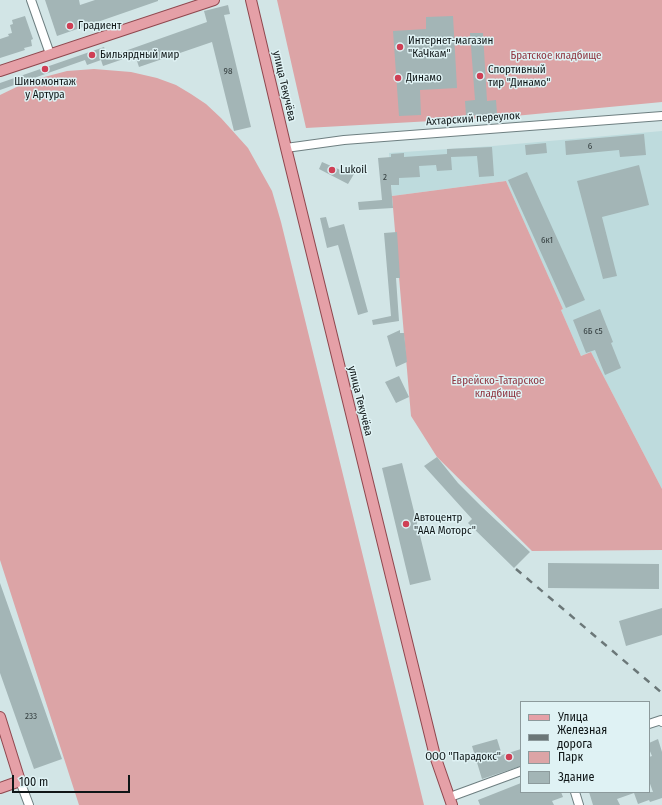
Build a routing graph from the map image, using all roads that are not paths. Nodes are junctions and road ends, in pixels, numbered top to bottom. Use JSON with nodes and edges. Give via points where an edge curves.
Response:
{"nodes":[{"id":1,"x":31,"y":0,"type":"edge"},
{"id":2,"x":214,"y":0,"type":"edge"},
{"id":3,"x":251,"y":0,"type":"edge"},
{"id":4,"x":50,"y":54,"type":"junction"},
{"id":5,"x":0,"y":71,"type":"edge"},
{"id":6,"x":662,"y":116,"type":"edge"},
{"id":7,"x":286,"y":148,"type":"junction"},
{"id":8,"x":0,"y":718,"type":"edge"},
{"id":9,"x":662,"y":721,"type":"edge"},
{"id":10,"x":650,"y":724,"type":"edge"},
{"id":11,"x":520,"y":771,"type":"edge"},
{"id":12,"x":20,"y":781,"type":"junction"},
{"id":13,"x":0,"y":788,"type":"edge"},
{"id":14,"x":574,"y":793,"type":"edge"},
{"id":15,"x":451,"y":801,"type":"edge"},
{"id":16,"x":29,"y":805,"type":"edge"},
{"id":17,"x":579,"y":805,"type":"edge"}],
"edges":[{"from":1,"to":4,"type":"street"},
{"from":2,"to":4,"type":"main road"},
{"from":3,"to":7,"type":"main road","name":"улица Текучёва"},
{"from":4,"to":5,"type":"main road"},
{"from":6,"to":7,"type":"street","name":"Ахтарский переулок","via":[[344,140]]},
{"from":7,"to":15,"type":"main road","name":"улица Текучёва","via":[[435,756]]},
{"from":8,"to":12,"type":"main road"},
{"from":9,"to":10,"type":"street"},
{"from":11,"to":15,"type":"street"},
{"from":12,"to":13,"type":"main road"},
{"from":12,"to":16,"type":"street"},
{"from":14,"to":17,"type":"street"}]}
